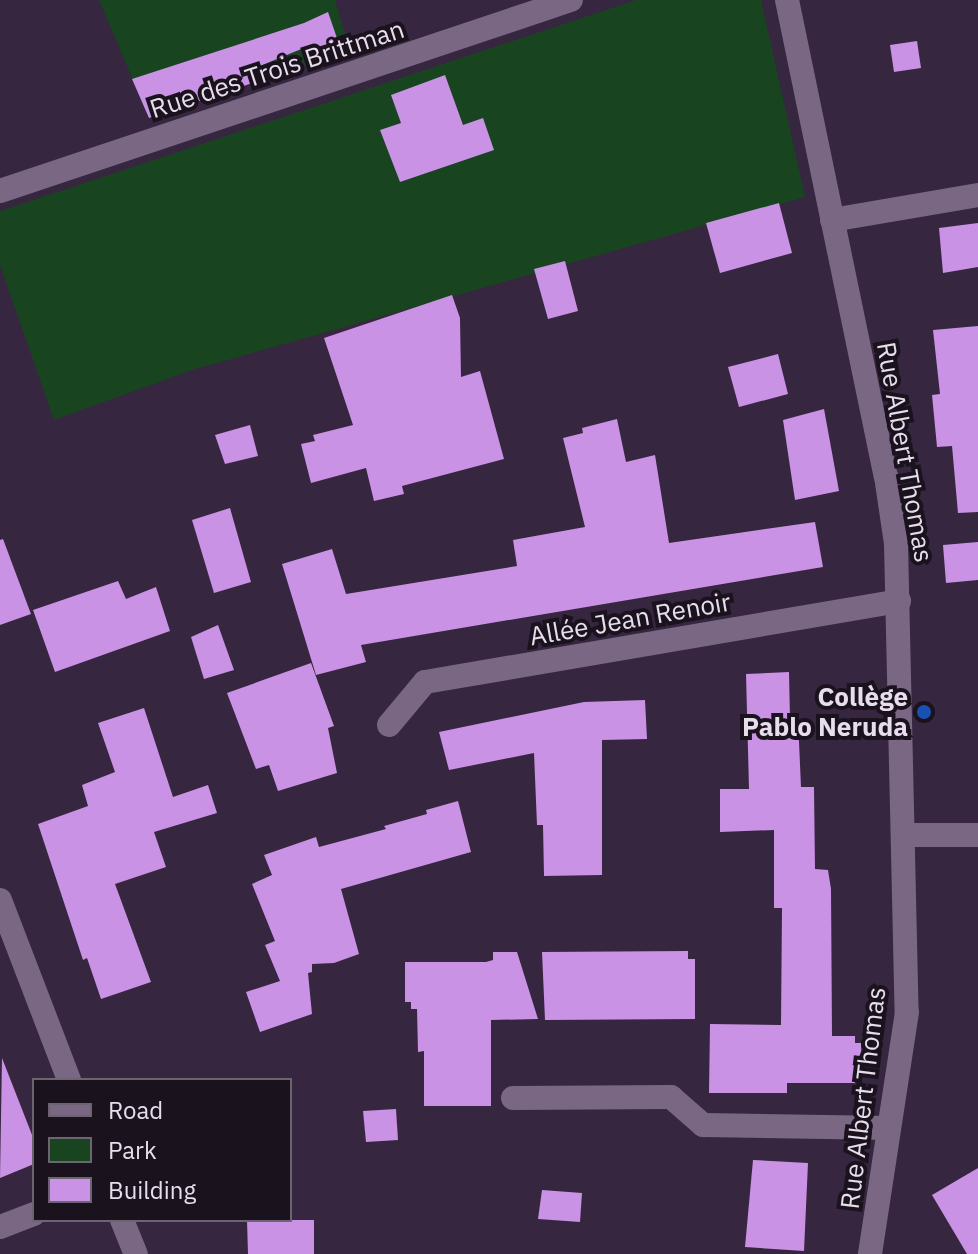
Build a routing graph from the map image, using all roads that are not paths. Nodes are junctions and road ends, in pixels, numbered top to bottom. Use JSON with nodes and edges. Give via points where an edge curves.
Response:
{"nodes":[{"id":1,"x":571,"y":0,"type":"edge"},
{"id":2,"x":787,"y":0,"type":"edge"},
{"id":3,"x":0,"y":191,"type":"edge"},
{"id":4,"x":978,"y":195,"type":"edge"},
{"id":5,"x":832,"y":220,"type":"junction"},
{"id":6,"x":899,"y":601,"type":"junction"},
{"id":7,"x":389,"y":725,"type":"dead end"},
{"id":8,"x":905,"y":835,"type":"junction"},
{"id":9,"x":978,"y":835,"type":"edge"},
{"id":10,"x":0,"y":900,"type":"edge"},
{"id":11,"x":68,"y":1078,"type":"edge"},
{"id":12,"x":513,"y":1098,"type":"dead end"},
{"id":13,"x":889,"y":1128,"type":"junction"},
{"id":14,"x":32,"y":1215,"type":"edge"},
{"id":15,"x":123,"y":1222,"type":"edge"},
{"id":16,"x":0,"y":1227,"type":"edge"},
{"id":17,"x":136,"y":1254,"type":"edge"},
{"id":18,"x":870,"y":1254,"type":"edge"}],
"edges":[{"from":1,"to":3,"type":"street","name":"Rue des Trois Brittman"},
{"from":2,"to":5,"type":"street","name":"Rue Albert Thomas"},
{"from":4,"to":5,"type":"street"},
{"from":5,"to":6,"type":"street","name":"Rue Albert Thomas","via":[[886,476]]},
{"from":6,"to":7,"type":"street","name":"Allée Jean Renoir","via":[[425,682]]},
{"from":6,"to":8,"type":"street","name":"Rue Albert Thomas"},
{"from":8,"to":9,"type":"street"},
{"from":8,"to":13,"type":"street","name":"Rue Albert Thomas","via":[[907,1012]]},
{"from":10,"to":11,"type":"street"},
{"from":12,"to":13,"type":"street","via":[[671,1097],[703,1125]]},
{"from":13,"to":18,"type":"street","name":"Rue Albert Thomas"},
{"from":14,"to":16,"type":"street"},
{"from":15,"to":17,"type":"street"}]}
